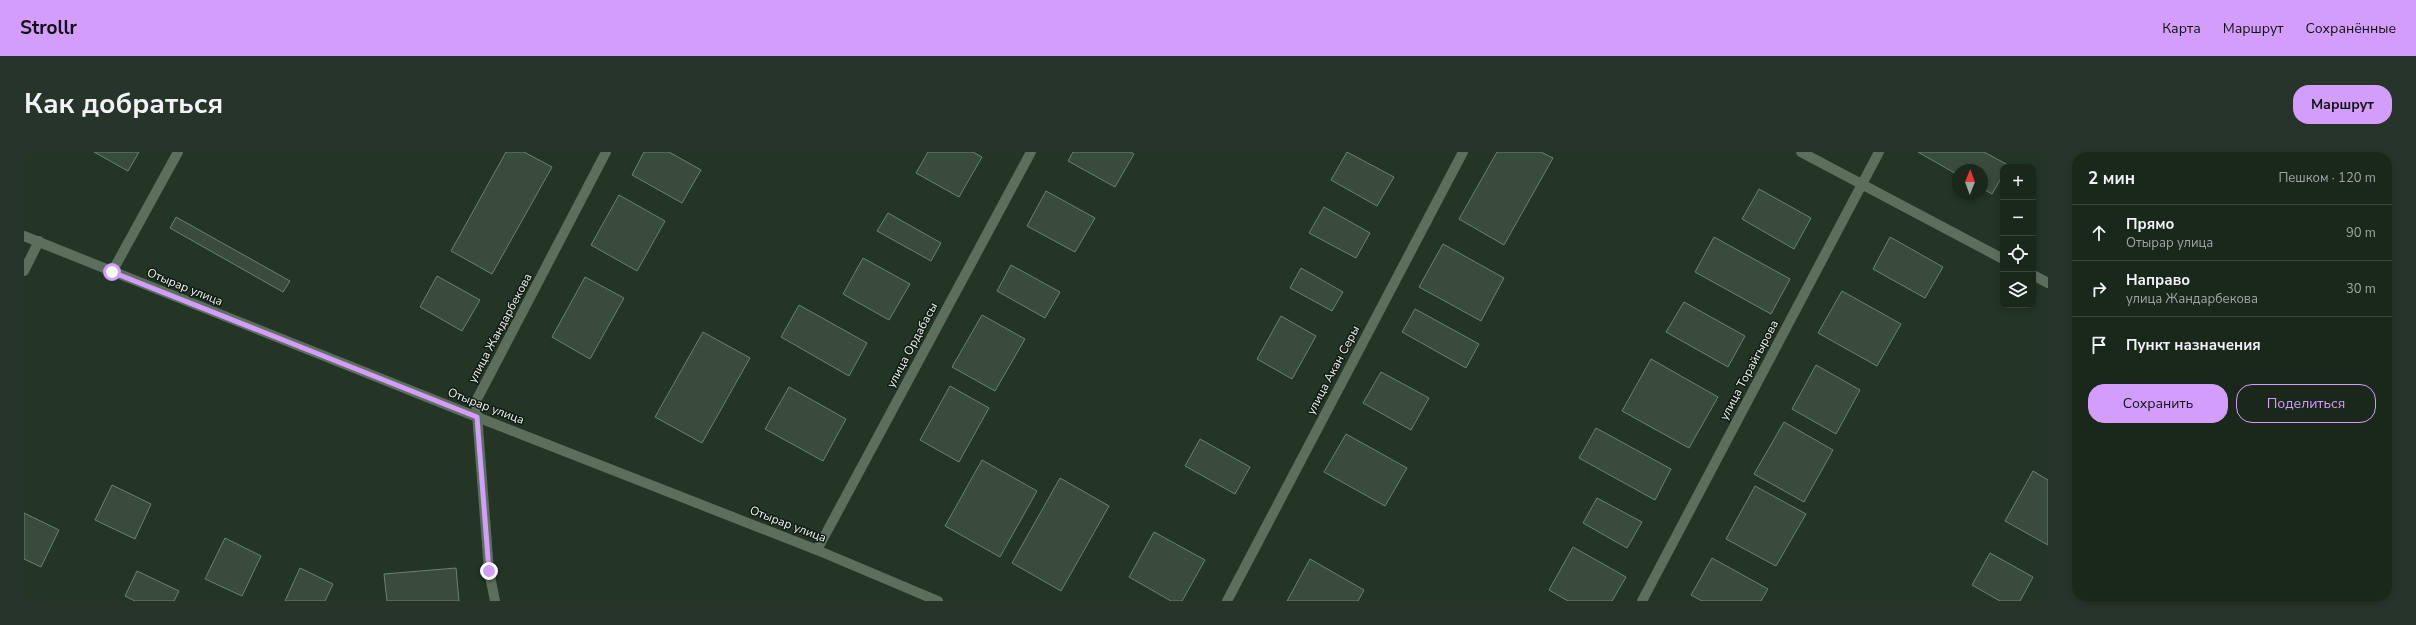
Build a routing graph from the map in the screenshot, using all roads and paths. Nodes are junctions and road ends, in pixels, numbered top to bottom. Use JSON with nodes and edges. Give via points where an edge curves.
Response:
{"nodes":[{"id":1,"x":178,"y":152,"type":"edge"},
{"id":2,"x":606,"y":152,"type":"edge"},
{"id":3,"x":1031,"y":152,"type":"edge"},
{"id":4,"x":1463,"y":152,"type":"edge"},
{"id":5,"x":1801,"y":152,"type":"edge"},
{"id":6,"x":1879,"y":152,"type":"edge"},
{"id":7,"x":1862,"y":184,"type":"junction"},
{"id":8,"x":24,"y":236,"type":"edge"},
{"id":9,"x":39,"y":241,"type":"junction"},
{"id":10,"x":2000,"y":257,"type":"edge"},
{"id":11,"x":24,"y":271,"type":"edge"},
{"id":12,"x":112,"y":272,"type":"junction"},
{"id":13,"x":2036,"y":278,"type":"edge"},
{"id":14,"x":2048,"y":284,"type":"edge"},
{"id":15,"x":477,"y":417,"type":"junction"},
{"id":16,"x":817,"y":550,"type":"junction"},
{"id":17,"x":495,"y":601,"type":"edge"},
{"id":18,"x":938,"y":601,"type":"edge"},
{"id":19,"x":1227,"y":601,"type":"edge"},
{"id":20,"x":1642,"y":601,"type":"edge"}],
"edges":[{"from":1,"to":12,"type":"street"},
{"from":2,"to":15,"type":"street","name":"улица Жандарбекова","via":[[476,401]]},
{"from":3,"to":16,"type":"street","name":"улица Ордабасы"},
{"from":4,"to":19,"type":"street","name":"улица Акан Серы"},
{"from":5,"to":7,"type":"street"},
{"from":6,"to":7,"type":"street","name":"улица Торайгырова"},
{"from":7,"to":10,"type":"street"},
{"from":7,"to":20,"type":"street","name":"улица Торайгырова"},
{"from":8,"to":9,"type":"street","name":"Отырар улица"},
{"from":9,"to":11,"type":"street"},
{"from":9,"to":12,"type":"street","name":"Отырар улица"},
{"from":12,"to":15,"type":"street","name":"Отырар улица"},
{"from":13,"to":14,"type":"street"},
{"from":15,"to":16,"type":"street","name":"Отырар улица"},
{"from":15,"to":17,"type":"street","name":"улица Жандарбекова","via":[[489,571]]},
{"from":16,"to":18,"type":"street","name":"Отырар улица"}]}
